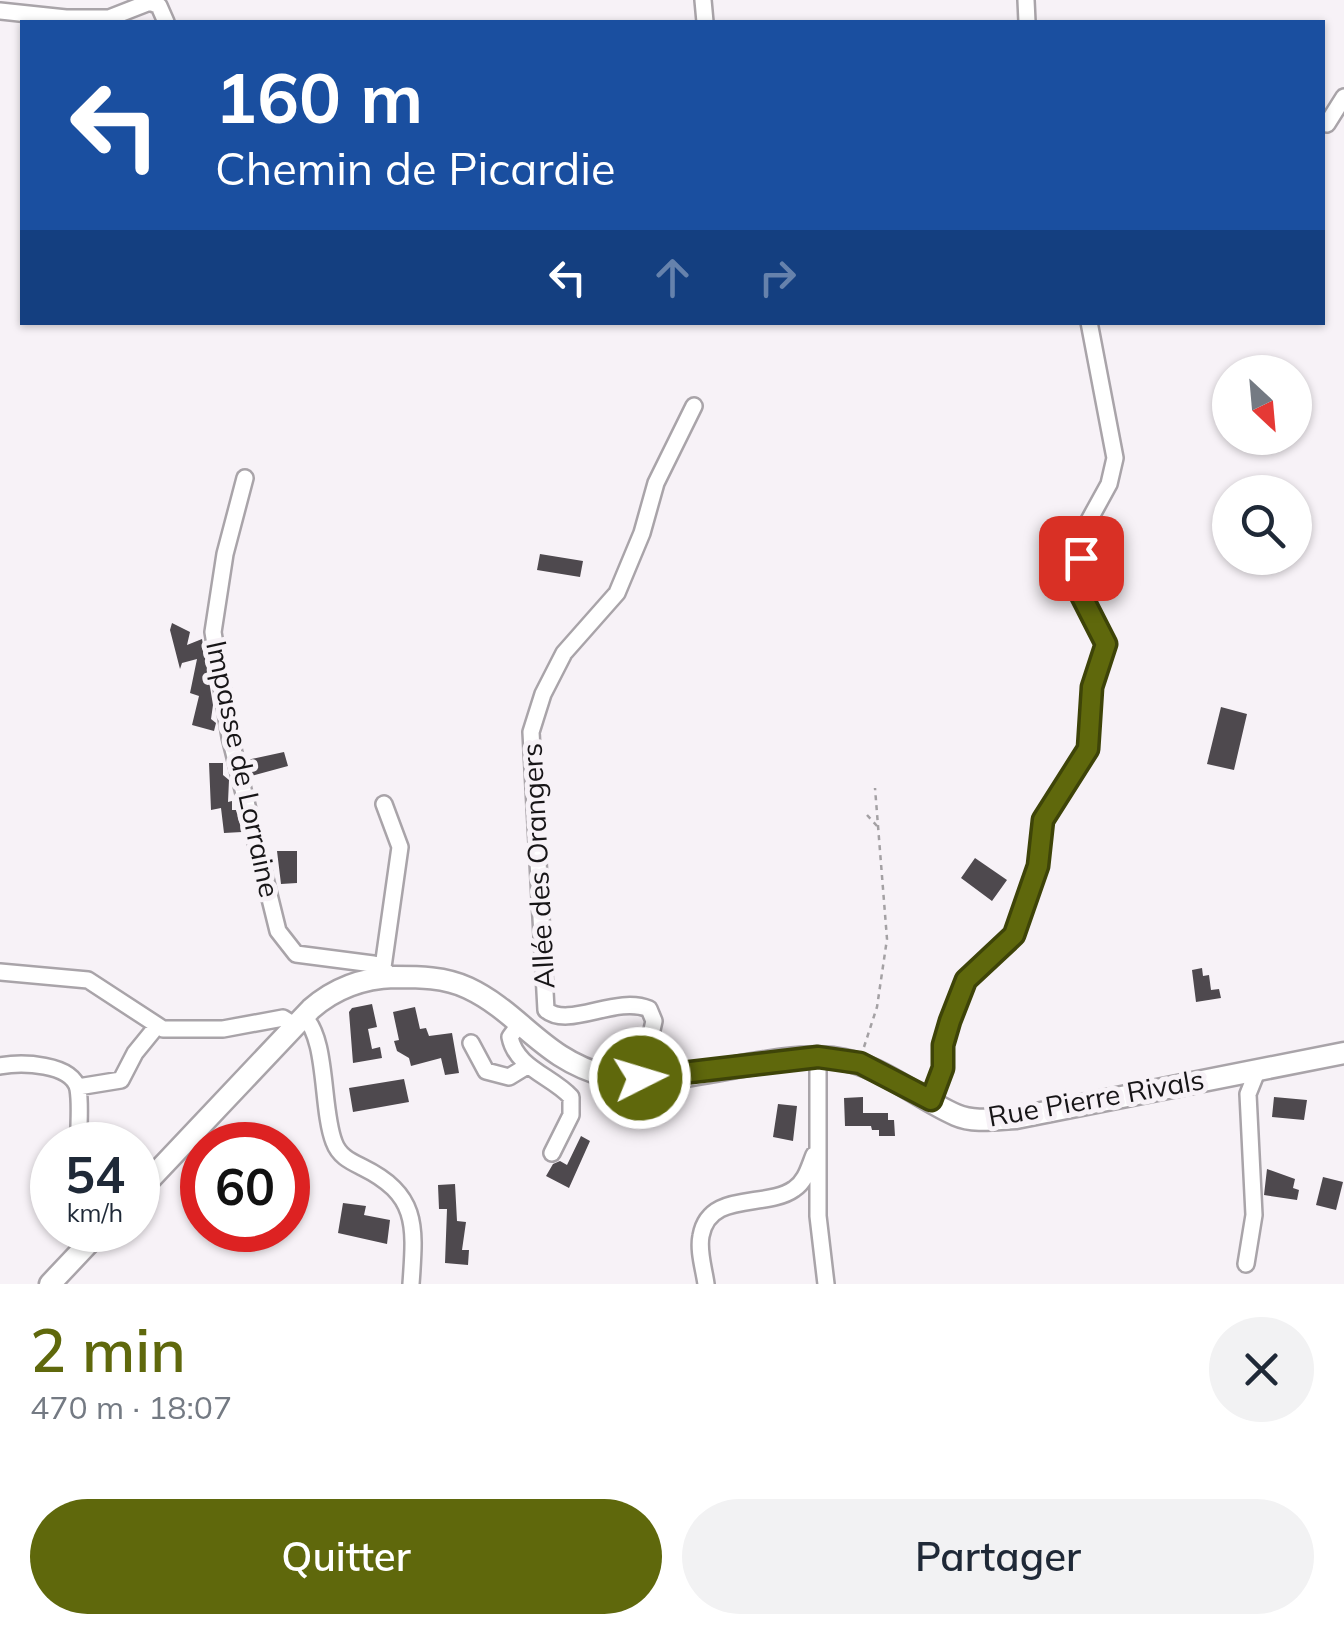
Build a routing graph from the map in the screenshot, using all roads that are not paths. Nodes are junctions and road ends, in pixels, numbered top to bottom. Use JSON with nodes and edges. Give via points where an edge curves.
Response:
{"nodes":[{"id":1,"x":66,"y":0,"type":"edge"},
{"id":2,"x":0,"y":11,"type":"edge"},
{"id":3,"x":66,"y":18,"type":"junction"},
{"id":4,"x":165,"y":20,"type":"edge"},
{"id":5,"x":1344,"y":98,"type":"edge"},
{"id":6,"x":1326,"y":124,"type":"dead end"},
{"id":7,"x":1090,"y":325,"type":"edge"},
{"id":8,"x":694,"y":406,"type":"dead end"},
{"id":9,"x":245,"y":478,"type":"dead end"},
{"id":10,"x":384,"y":804,"type":"dead end"},
{"id":11,"x":0,"y":970,"type":"edge"},
{"id":12,"x":387,"y":972,"type":"junction"},
{"id":13,"x":299,"y":1020,"type":"junction"},
{"id":14,"x":156,"y":1026,"type":"junction"},
{"id":15,"x":518,"y":1026,"type":"junction"},
{"id":16,"x":471,"y":1043,"type":"dead end"},
{"id":17,"x":1344,"y":1054,"type":"edge"},
{"id":18,"x":818,"y":1057,"type":"junction"},
{"id":19,"x":0,"y":1066,"type":"edge"},
{"id":20,"x":527,"y":1066,"type":"junction"},
{"id":21,"x":1258,"y":1069,"type":"junction"},
{"id":22,"x":640,"y":1078,"type":"junction"},
{"id":23,"x":78,"y":1087,"type":"junction"},
{"id":24,"x":931,"y":1100,"type":"junction"},
{"id":25,"x":79,"y":1122,"type":"edge"},
{"id":26,"x":817,"y":1146,"type":"junction"},
{"id":27,"x":552,"y":1153,"type":"dead end"},
{"id":28,"x":160,"y":1168,"type":"edge"},
{"id":29,"x":79,"y":1252,"type":"edge"},
{"id":30,"x":1246,"y":1264,"type":"dead end"},
{"id":31,"x":64,"y":1267,"type":"junction"},
{"id":32,"x":38,"y":1284,"type":"edge"},
{"id":33,"x":50,"y":1284,"type":"edge"},
{"id":34,"x":411,"y":1284,"type":"edge"},
{"id":35,"x":706,"y":1284,"type":"edge"},
{"id":36,"x":826,"y":1284,"type":"edge"}],
"edges":[{"from":1,"to":3,"type":"street"},
{"from":2,"to":3,"type":"street"},
{"from":3,"to":4,"type":"street","via":[[109,18],[150,2]]},
{"from":5,"to":6,"type":"street"},
{"from":7,"to":24,"type":"street","via":[[1115,458],[1087,524],[1079,578],[1106,644],[1092,687],[1088,749],[1043,820],[1038,866],[1014,935],[966,980]]},
{"from":8,"to":22,"type":"street","name":"Allée des Orangers","via":[[656,483],[617,593],[564,653],[532,732],[546,1010],[566,1017],[618,1005],[649,1009],[654,1021]]},
{"from":9,"to":12,"type":"street","name":"Impasse de Lorraine","via":[[224,554],[213,632],[230,738],[278,931],[296,954]]},
{"from":10,"to":12,"type":"street","via":[[400,848]]},
{"from":11,"to":14,"type":"street","via":[[88,980]]},
{"from":12,"to":13,"type":"main road","name":"Rue Pierre Rivals","via":[[321,1000]]},
{"from":12,"to":15,"type":"main road","name":"Rue Pierre Rivals","via":[[465,986]]},
{"from":13,"to":14,"type":"street","via":[[223,1029]]},
{"from":13,"to":28,"type":"main road","name":"Rue Pierre Rivals"},
{"from":13,"to":34,"type":"street","via":[[314,1028],[337,1150],[405,1200]]},
{"from":14,"to":23,"type":"street","via":[[121,1080]]},
{"from":15,"to":20,"type":"street","via":[[512,1046]]},
{"from":15,"to":22,"type":"main road","name":"Rue Pierre Rivals","via":[[578,1066],[612,1078]]},
{"from":16,"to":20,"type":"street","via":[[486,1071],[509,1077]]},
{"from":17,"to":21,"type":"main road","name":"Rue Pierre Rivals"},
{"from":18,"to":22,"type":"main road","name":"Rue Pierre Rivals"},
{"from":18,"to":24,"type":"main road","name":"Rue Pierre Rivals","via":[[860,1063]]},
{"from":18,"to":26,"type":"street"},
{"from":19,"to":23,"type":"street","via":[[47,1068]]},
{"from":20,"to":27,"type":"street","via":[[571,1097],[571,1115]]},
{"from":21,"to":24,"type":"main road","name":"Rue Pierre Rivals","via":[[1016,1118],[958,1116]]},
{"from":21,"to":30,"type":"street","via":[[1248,1094],[1254,1215]]},
{"from":23,"to":25,"type":"street"},
{"from":26,"to":35,"type":"street","via":[[793,1190],[731,1204],[706,1223],[700,1242]]},
{"from":26,"to":36,"type":"street"},
{"from":29,"to":31,"type":"main road"},
{"from":31,"to":32,"type":"main road"},
{"from":31,"to":33,"type":"main road"}]}
